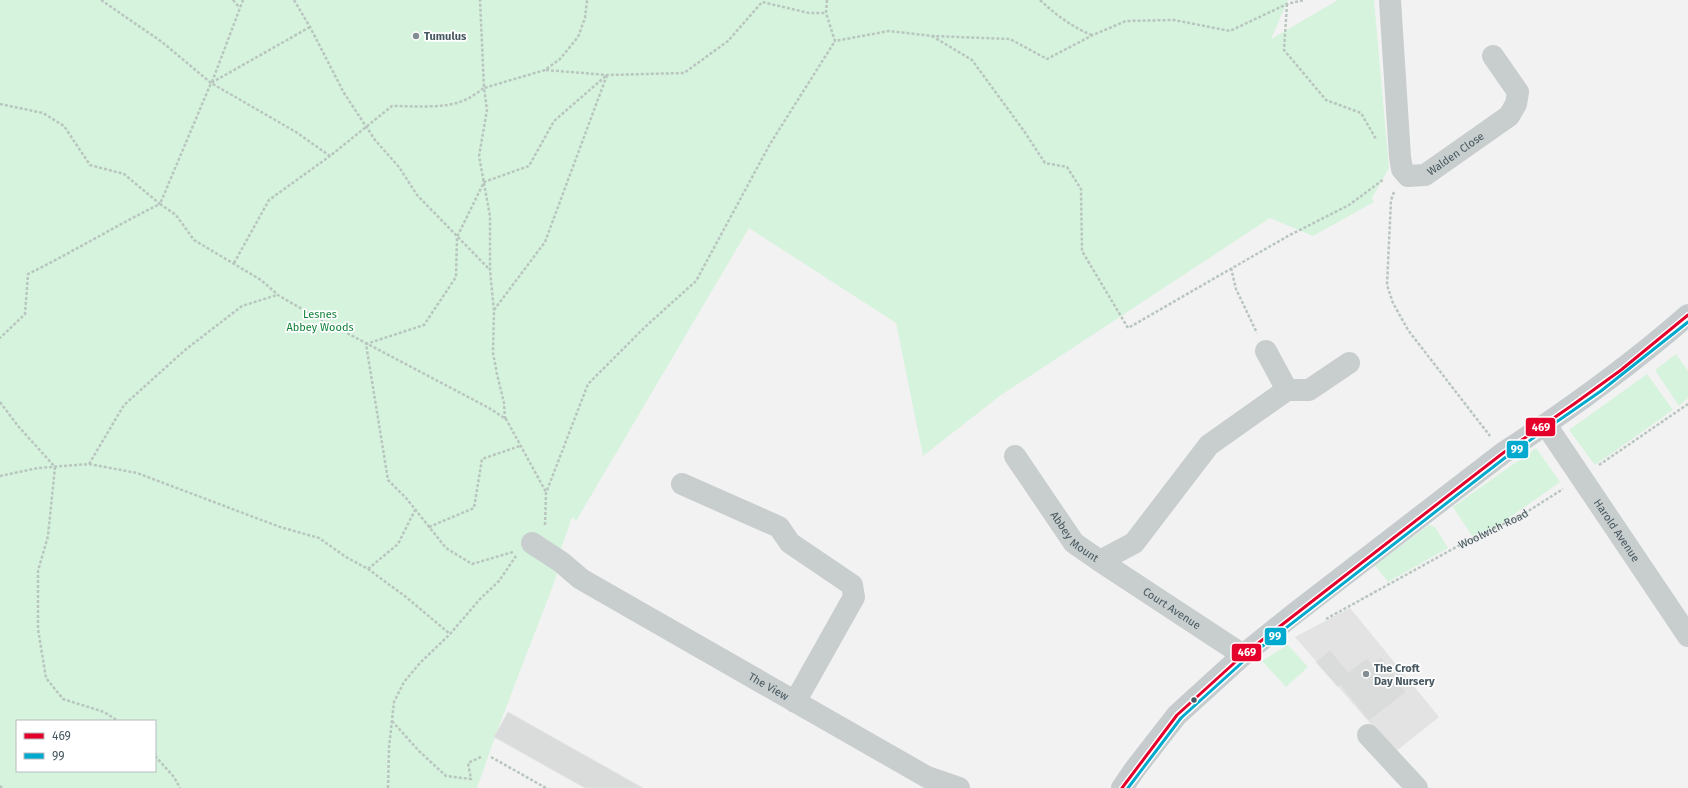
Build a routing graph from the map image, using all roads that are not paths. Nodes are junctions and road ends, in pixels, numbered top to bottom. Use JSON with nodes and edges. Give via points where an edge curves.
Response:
{"nodes":[{"id":1,"x":1390,"y":0,"type":"edge"},
{"id":2,"x":1493,"y":56,"type":"dead end"},
{"id":3,"x":1688,"y":316,"type":"edge"},
{"id":4,"x":1266,"y":351,"type":"road end"},
{"id":5,"x":1349,"y":364,"type":"dead end"},
{"id":6,"x":1287,"y":390,"type":"junction"},
{"id":7,"x":1546,"y":425,"type":"junction"},
{"id":8,"x":1015,"y":456,"type":"dead end"},
{"id":9,"x":682,"y":484,"type":"dead end"},
{"id":10,"x":527,"y":546,"type":"road end"},
{"id":11,"x":1100,"y":561,"type":"junction"},
{"id":12,"x":1688,"y":636,"type":"edge"},
{"id":13,"x":1243,"y":655,"type":"junction"},
{"id":14,"x":795,"y":702,"type":"junction"},
{"id":15,"x":1368,"y":735,"type":"dead end"},
{"id":16,"x":959,"y":788,"type":"edge"},
{"id":17,"x":1122,"y":788,"type":"edge"},
{"id":18,"x":1417,"y":788,"type":"edge"}],
"edges":[{"from":1,"to":2,"type":"street","name":"Walden Close","via":[[1402,169],[1408,176],[1425,174],[1509,116],[1516,104],[1518,92]]},
{"from":3,"to":7,"type":"main road","via":[[1647,351]]},
{"from":4,"to":6,"type":"street"},
{"from":5,"to":6,"type":"street","via":[[1309,390]]},
{"from":6,"to":11,"type":"street","name":"Abbey Mount","via":[[1208,445],[1134,542]]},
{"from":7,"to":12,"type":"street","name":"Harold Avenue"},
{"from":7,"to":13,"type":"main road","via":[[1503,453]]},
{"from":8,"to":11,"type":"street","name":"Abbey Mount","via":[[1074,543]]},
{"from":9,"to":14,"type":"street","via":[[779,526],[790,543],[852,585],[854,597]]},
{"from":10,"to":14,"type":"street","name":"The View","via":[[561,562],[581,579]]},
{"from":11,"to":13,"type":"street","name":"Court Avenue"},
{"from":13,"to":17,"type":"main road","via":[[1177,715]]},
{"from":14,"to":16,"type":"street","name":"The View","via":[[927,777]]},
{"from":15,"to":18,"type":"street"}]}
